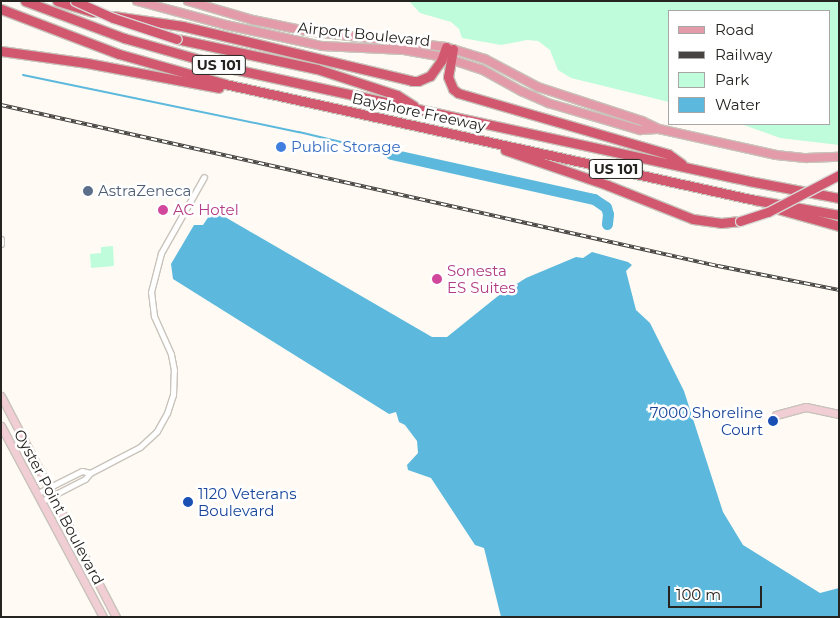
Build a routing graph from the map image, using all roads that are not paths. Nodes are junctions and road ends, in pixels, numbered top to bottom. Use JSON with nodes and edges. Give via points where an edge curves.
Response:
{"nodes":[{"id":1,"x":25,"y":1,"type":"edge"},
{"id":2,"x":57,"y":1,"type":"edge"},
{"id":3,"x":75,"y":1,"type":"edge"},
{"id":4,"x":137,"y":1,"type":"edge"},
{"id":5,"x":188,"y":1,"type":"edge"},
{"id":6,"x":1,"y":9,"type":"edge"},
{"id":7,"x":450,"y":48,"type":"junction"},
{"id":8,"x":1,"y":51,"type":"edge"},
{"id":9,"x":447,"y":58,"type":"junction"},
{"id":10,"x":418,"y":108,"type":"junction"},
{"id":11,"x":357,"y":112,"type":"junction"},
{"id":12,"x":659,"y":129,"type":"junction"},
{"id":13,"x":477,"y":139,"type":"junction"},
{"id":14,"x":839,"y":157,"type":"edge"},
{"id":15,"x":817,"y":159,"type":"junction"},
{"id":16,"x":839,"y":162,"type":"edge"},
{"id":17,"x":687,"y":167,"type":"junction"},
{"id":18,"x":839,"y":175,"type":"edge"},
{"id":19,"x":204,"y":177,"type":"dead end"},
{"id":20,"x":839,"y":198,"type":"edge"},
{"id":21,"x":755,"y":200,"type":"junction"},
{"id":22,"x":839,"y":215,"type":"edge"},
{"id":23,"x":839,"y":226,"type":"edge"},
{"id":24,"x":1,"y":239,"type":"edge"},
{"id":25,"x":1,"y":244,"type":"edge"},
{"id":26,"x":1,"y":396,"type":"edge"},
{"id":27,"x":839,"y":414,"type":"edge"},
{"id":28,"x":776,"y":415,"type":"dead end"},
{"id":29,"x":1,"y":426,"type":"edge"},
{"id":30,"x":90,"y":473,"type":"junction"},
{"id":31,"x":48,"y":488,"type":"junction"},
{"id":32,"x":38,"y":493,"type":"junction"},
{"id":33,"x":52,"y":496,"type":"junction"},
{"id":34,"x":42,"y":501,"type":"junction"},
{"id":35,"x":103,"y":617,"type":"edge"},
{"id":36,"x":116,"y":617,"type":"edge"}],
"edges":[{"from":1,"to":10,"type":"highway","name":"Bayshore Freeway","number":"US 101","via":[[124,38],[204,61]]},
{"from":2,"to":9,"type":"highway","via":[[101,14],[182,26],[412,81],[430,76]]},
{"from":3,"to":10,"type":"highway","bridge":true,"via":[[113,18],[177,39],[334,74],[397,95]]},
{"from":4,"to":9,"type":"main road","name":"Airport Boulevard","via":[[322,46],[404,50]]},
{"from":5,"to":7,"type":"main road","name":"Airport Boulevard","via":[[306,31]]},
{"from":6,"to":11,"type":"highway","name":"Bayshore Freeway","number":"US 101","via":[[93,45],[166,68]]},
{"from":7,"to":9,"type":"highway"},
{"from":7,"to":12,"type":"main road","name":"Airport Boulevard","via":[[486,59],[552,92]]},
{"from":8,"to":11,"type":"highway","via":[[87,63]]},
{"from":9,"to":12,"type":"main road","name":"Airport Boulevard","via":[[481,69],[555,105],[640,130]]},
{"from":9,"to":17,"type":"highway","via":[[448,77],[458,93],[668,154]]},
{"from":10,"to":17,"type":"highway","name":"Bayshore Freeway","number":"US 101"},
{"from":11,"to":13,"type":"highway","name":"Bayshore Freeway","number":"US 101"},
{"from":12,"to":15,"type":"main road","via":[[754,152]]},
{"from":13,"to":18,"type":"highway","bridge":true,"via":[[683,216],[712,222],[740,221],[768,212]]},
{"from":13,"to":21,"type":"highway","name":"Bayshore Freeway","number":"US 101"},
{"from":14,"to":15,"type":"main road"},
{"from":15,"to":16,"type":"main road"},
{"from":17,"to":20,"type":"highway","name":"Bayshore Freeway","number":"US 101"},
{"from":19,"to":30,"type":"street","via":[[161,253],[151,292],[154,316],[171,354],[174,370],[168,413],[157,431],[140,447]]},
{"from":21,"to":22,"type":"highway","name":"Bayshore Freeway","number":"US 101"},
{"from":21,"to":23,"type":"highway","via":[[790,214]]},
{"from":24,"to":25,"type":"street"},
{"from":26,"to":31,"type":"street","name":"Oyster Point Boulevard"},
{"from":27,"to":28,"type":"street","via":[[806,407]]},
{"from":29,"to":32,"type":"street","name":"Oyster Point Boulevard"},
{"from":30,"to":31,"type":"street","via":[[82,471]]},
{"from":30,"to":33,"type":"street"},
{"from":31,"to":32,"type":"street"},
{"from":31,"to":33,"type":"street","name":"Oyster Point Boulevard"},
{"from":32,"to":34,"type":"street","name":"Oyster Point Boulevard"},
{"from":33,"to":34,"type":"street"},
{"from":33,"to":36,"type":"street","name":"Oyster Point Boulevard"},
{"from":34,"to":35,"type":"street","name":"Oyster Point Boulevard"}]}
